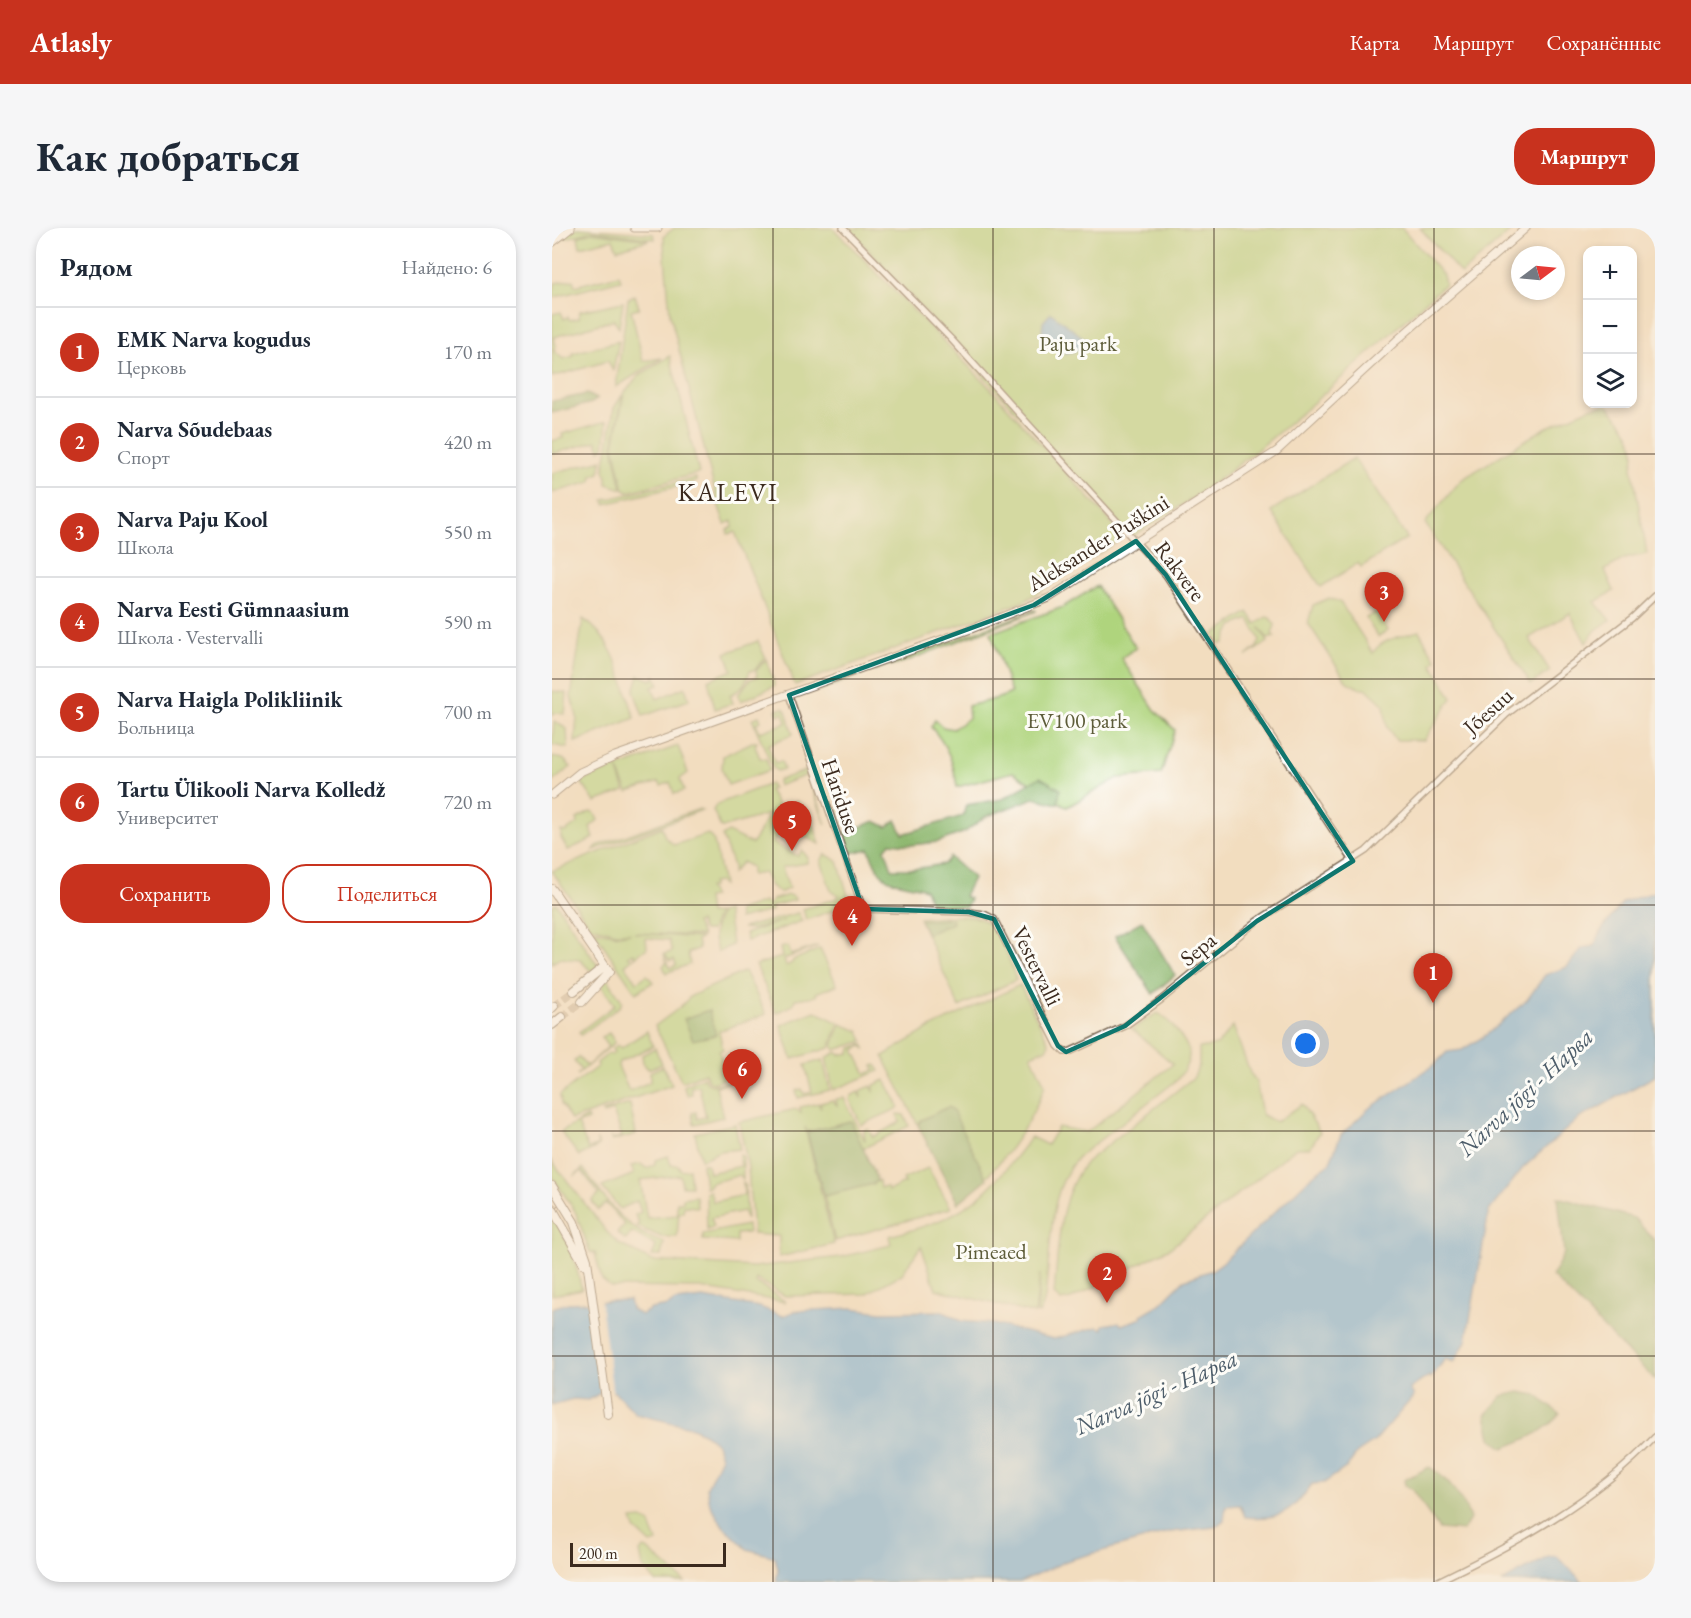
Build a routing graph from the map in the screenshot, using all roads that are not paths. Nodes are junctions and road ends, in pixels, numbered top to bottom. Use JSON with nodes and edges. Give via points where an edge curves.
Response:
{"nodes":[{"id":1,"x":571,"y":228,"type":"edge"},
{"id":2,"x":634,"y":228,"type":"edge"},
{"id":3,"x":658,"y":228,"type":"edge"},
{"id":4,"x":843,"y":228,"type":"edge"},
{"id":5,"x":1526,"y":228,"type":"edge"},
{"id":6,"x":552,"y":243,"type":"edge"},
{"id":7,"x":1136,"y":541,"type":"junction"},
{"id":8,"x":1655,"y":597,"type":"edge"},
{"id":9,"x":789,"y":694,"type":"junction"},
{"id":10,"x":552,"y":795,"type":"edge"},
{"id":11,"x":1353,"y":861,"type":"junction"},
{"id":12,"x":552,"y":889,"type":"edge"},
{"id":13,"x":862,"y":909,"type":"joint"},
{"id":14,"x":607,"y":969,"type":"junction"},
{"id":15,"x":574,"y":991,"type":"tunnel mouth"},
{"id":16,"x":582,"y":1002,"type":"tunnel mouth"},
{"id":17,"x":562,"y":1017,"type":"tunnel mouth"},
{"id":18,"x":552,"y":1025,"type":"edge"},
{"id":19,"x":1061,"y":1050,"type":"joint"},
{"id":20,"x":552,"y":1186,"type":"edge"},
{"id":21,"x":552,"y":1195,"type":"edge"},
{"id":22,"x":552,"y":1208,"type":"edge"},
{"id":23,"x":578,"y":1233,"type":"junction"},
{"id":24,"x":590,"y":1279,"type":"junction"},
{"id":25,"x":608,"y":1414,"type":"dead end"},
{"id":26,"x":1655,"y":1437,"type":"edge"},
{"id":27,"x":1436,"y":1582,"type":"edge"}],
"edges":[{"from":1,"to":6,"type":"main road"},
{"from":2,"to":3,"type":"main road"},
{"from":4,"to":7,"type":"street","name":"Rakvere"},
{"from":5,"to":7,"type":"main road","name":"Aleksander Puškini","via":[[1286,444]]},
{"from":7,"to":9,"type":"main road","name":"Aleksander Puškini","via":[[1034,605]]},
{"from":7,"to":11,"type":"street","name":"Rakvere","via":[[1166,575]]},
{"from":8,"to":11,"type":"street","name":"Jõesuu","via":[[1507,714]]},
{"from":9,"to":10,"type":"main road","name":"Aleksander Puškini","via":[[615,756],[577,775]]},
{"from":9,"to":13,"type":"street","name":"Hariduse"},
{"from":11,"to":19,"type":"street","name":"Sepa","via":[[1257,921],[1125,1026],[1071,1052]]},
{"from":12,"to":14,"type":"highway"},
{"from":13,"to":19,"type":"street","name":"Vestervalli","via":[[969,912],[994,919]]},
{"from":14,"to":15,"type":"highway"},
{"from":14,"to":16,"type":"highway"},
{"from":17,"to":18,"type":"highway"},
{"from":20,"to":23,"type":"highway"},
{"from":21,"to":23,"type":"highway"},
{"from":22,"to":24,"type":"highway"},
{"from":23,"to":24,"type":"highway"},
{"from":24,"to":25,"type":"highway"},
{"from":26,"to":27,"type":"street","via":[[1619,1472],[1565,1510]]}]}
